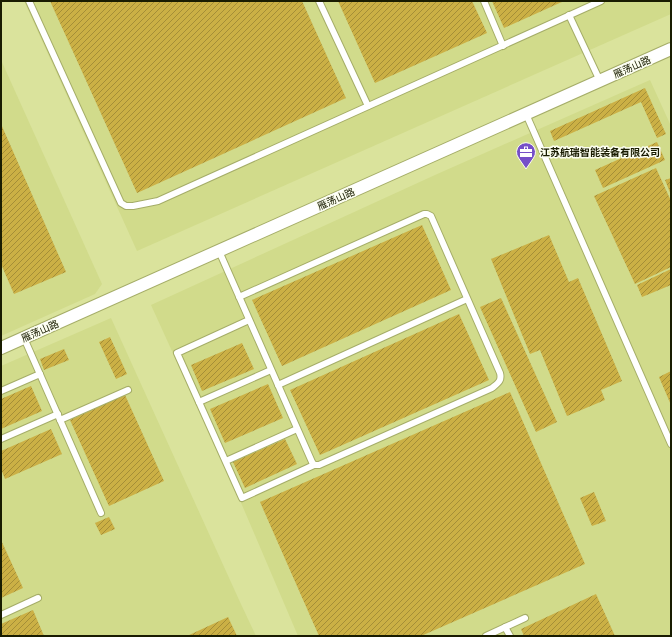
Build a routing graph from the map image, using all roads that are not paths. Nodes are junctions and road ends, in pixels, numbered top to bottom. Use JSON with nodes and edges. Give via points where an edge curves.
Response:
{"nodes":[{"id":1,"x":29,"y":1,"type":"edge"},
{"id":2,"x":319,"y":1,"type":"edge"},
{"id":3,"x":484,"y":1,"type":"edge"},
{"id":4,"x":601,"y":1,"type":"edge"},
{"id":5,"x":569,"y":15,"type":"junction"},
{"id":6,"x":503,"y":46,"type":"junction"},
{"id":7,"x":671,"y":49,"type":"edge"},
{"id":8,"x":600,"y":81,"type":"junction"},
{"id":9,"x":368,"y":106,"type":"junction"},
{"id":10,"x":526,"y":114,"type":"junction"},
{"id":11,"x":219,"y":251,"type":"junction"},
{"id":12,"x":239,"y":297,"type":"junction"},
{"id":13,"x":467,"y":299,"type":"junction"},
{"id":14,"x":249,"y":320,"type":"junction"},
{"id":15,"x":24,"y":338,"type":"junction"},
{"id":16,"x":1,"y":348,"type":"edge"},
{"id":17,"x":271,"y":370,"type":"junction"},
{"id":18,"x":40,"y":374,"type":"junction"},
{"id":19,"x":278,"y":385,"type":"junction"},
{"id":20,"x":128,"y":390,"type":"dead end"},
{"id":21,"x":1,"y":391,"type":"edge"},
{"id":22,"x":199,"y":402,"type":"junction"},
{"id":23,"x":59,"y":417,"type":"junction"},
{"id":24,"x":297,"y":429,"type":"junction"},
{"id":25,"x":1,"y":439,"type":"edge"},
{"id":26,"x":671,"y":444,"type":"edge"},
{"id":27,"x":226,"y":461,"type":"junction"},
{"id":28,"x":314,"y":465,"type":"junction"},
{"id":29,"x":101,"y":513,"type":"dead end"},
{"id":30,"x":38,"y":598,"type":"dead end"},
{"id":31,"x":1,"y":615,"type":"edge"},
{"id":32,"x":525,"y":618,"type":"dead end"},
{"id":33,"x":506,"y":627,"type":"junction"},
{"id":34,"x":486,"y":636,"type":"edge"},
{"id":35,"x":510,"y":636,"type":"edge"}],
"edges":[{"from":1,"to":9,"type":"lane","via":[[121,203],[126,206],[158,201]]},
{"from":2,"to":9,"type":"lane"},
{"from":3,"to":6,"type":"lane"},
{"from":4,"to":5,"type":"lane"},
{"from":5,"to":6,"type":"lane"},
{"from":5,"to":8,"type":"lane"},
{"from":6,"to":9,"type":"lane"},
{"from":7,"to":8,"type":"street","name":"雁荡山路"},
{"from":8,"to":10,"type":"street","name":"雁荡山路"},
{"from":10,"to":11,"type":"street","name":"雁荡山路"},
{"from":10,"to":26,"type":"lane"},
{"from":11,"to":12,"type":"lane"},
{"from":11,"to":15,"type":"street","name":"雁荡山路"},
{"from":12,"to":13,"type":"lane","via":[[427,214],[431,216]]},
{"from":12,"to":14,"type":"lane"},
{"from":13,"to":19,"type":"lane"},
{"from":13,"to":28,"type":"lane","via":[[500,372],[499,383],[444,410]]},
{"from":14,"to":17,"type":"lane"},
{"from":14,"to":22,"type":"lane","via":[[177,353]]},
{"from":15,"to":16,"type":"street","name":"雁荡山路"},
{"from":15,"to":18,"type":"lane"},
{"from":17,"to":19,"type":"lane"},
{"from":17,"to":22,"type":"lane"},
{"from":18,"to":21,"type":"lane"},
{"from":18,"to":23,"type":"lane"},
{"from":19,"to":24,"type":"lane"},
{"from":20,"to":23,"type":"lane"},
{"from":22,"to":27,"type":"lane"},
{"from":23,"to":25,"type":"lane"},
{"from":23,"to":29,"type":"lane"},
{"from":24,"to":27,"type":"lane"},
{"from":24,"to":28,"type":"lane"},
{"from":27,"to":28,"type":"lane","via":[[242,498]]},
{"from":30,"to":31,"type":"lane"},
{"from":32,"to":33,"type":"lane"},
{"from":33,"to":34,"type":"lane"},
{"from":33,"to":35,"type":"lane"}]}
